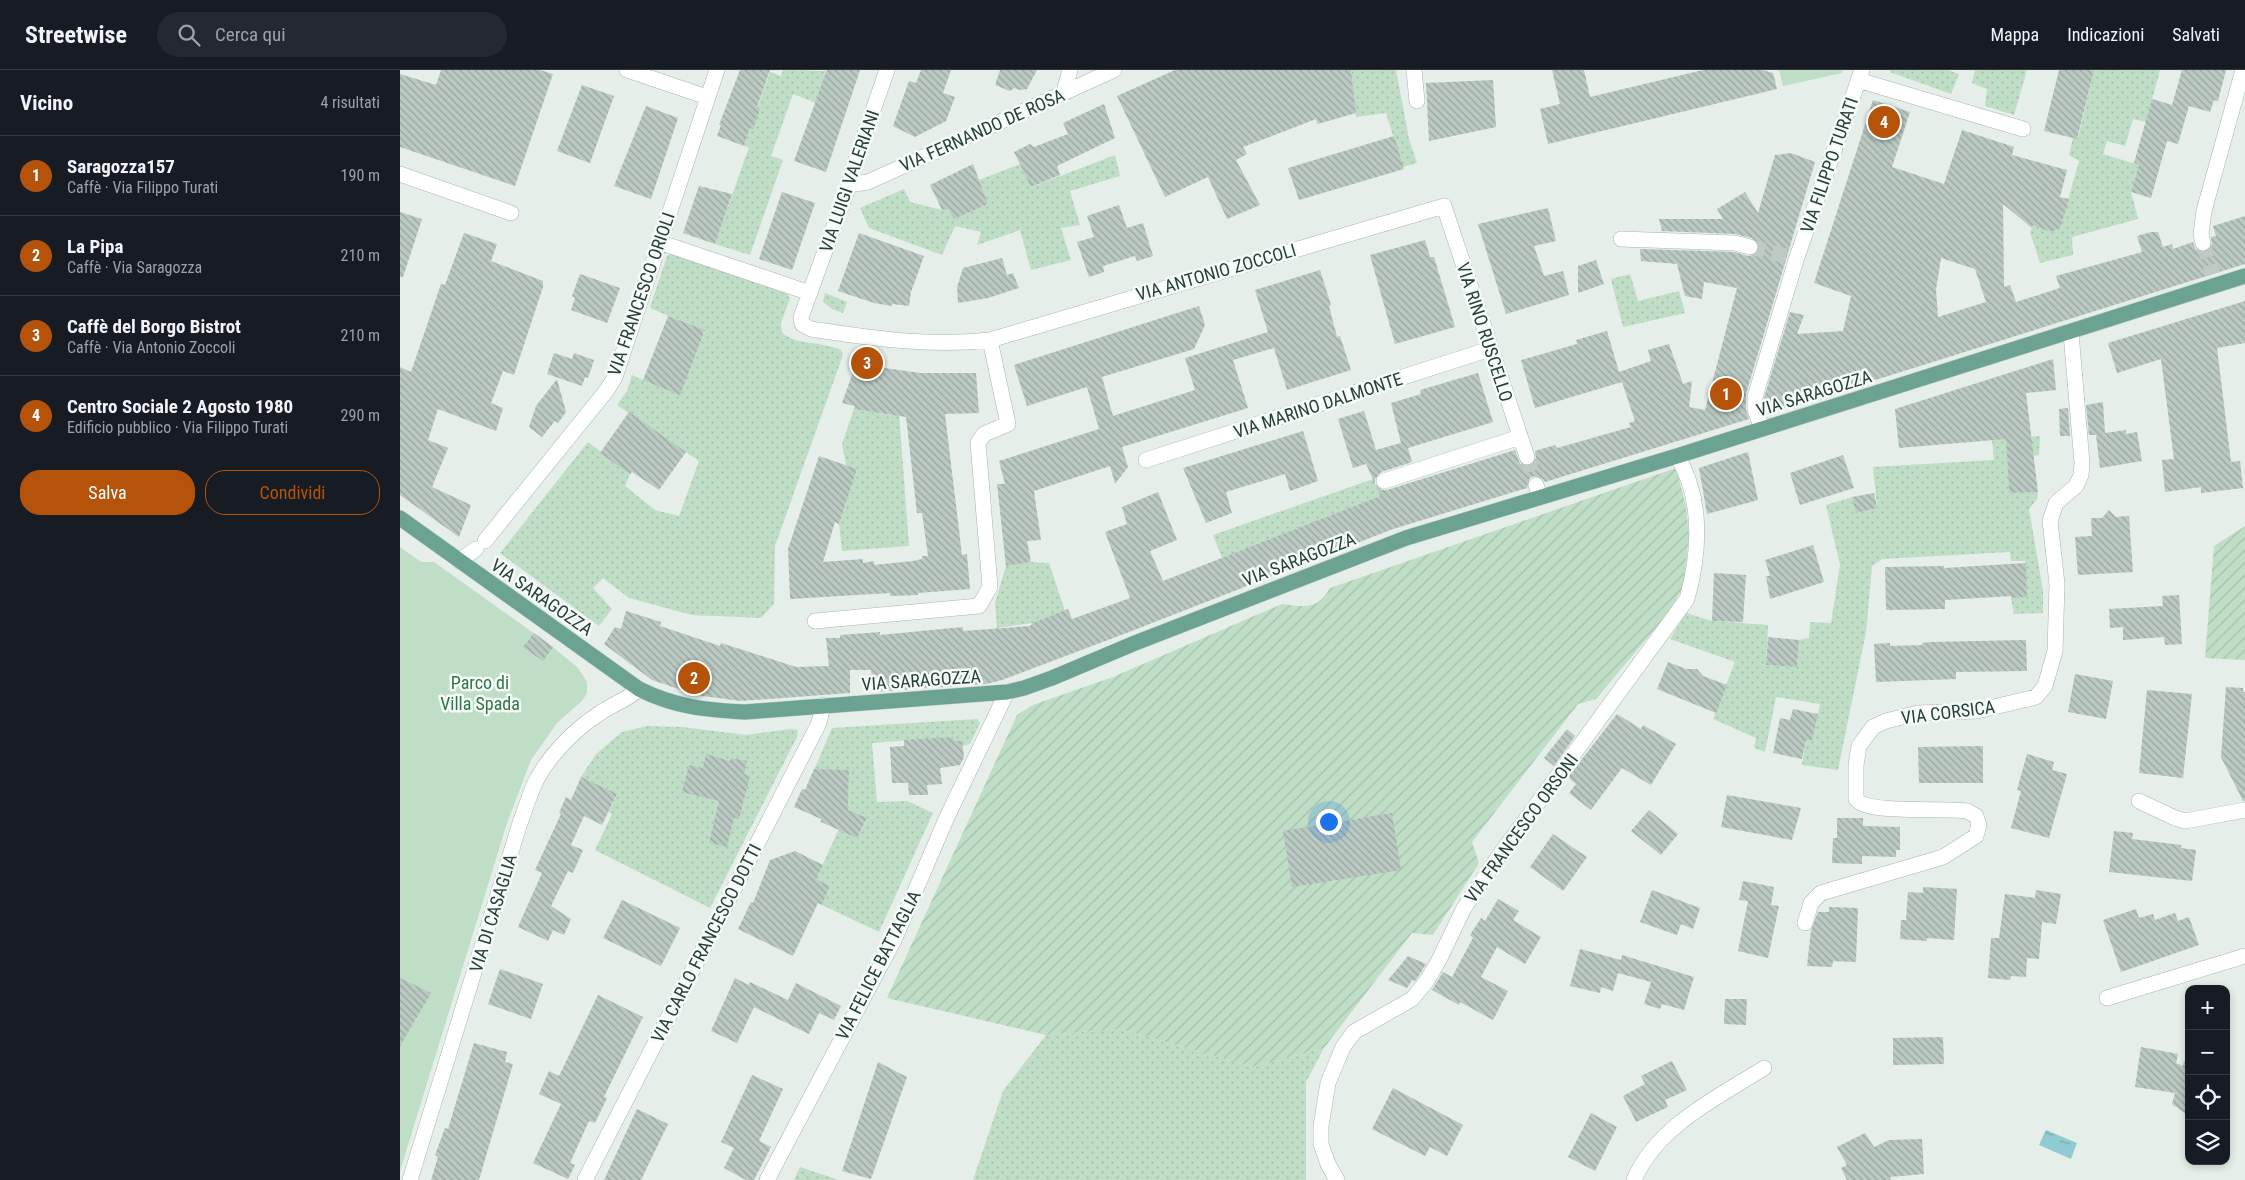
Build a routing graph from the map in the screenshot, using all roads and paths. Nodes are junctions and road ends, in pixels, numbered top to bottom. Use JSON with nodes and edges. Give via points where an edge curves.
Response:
{"nodes":[{"id":1,"x":627,"y":70,"type":"edge"},
{"id":2,"x":717,"y":70,"type":"edge"},
{"id":3,"x":887,"y":70,"type":"edge"},
{"id":4,"x":1070,"y":70,"type":"edge"},
{"id":5,"x":1114,"y":70,"type":"edge"},
{"id":6,"x":1414,"y":70,"type":"edge"},
{"id":7,"x":2243,"y":70,"type":"edge"},
{"id":8,"x":1860,"y":75,"type":"edge"},
{"id":9,"x":1064,"y":92,"type":"junction"},
{"id":10,"x":707,"y":97,"type":"junction"},
{"id":11,"x":1417,"y":101,"type":"dead end"},
{"id":12,"x":2023,"y":129,"type":"dead end"},
{"id":13,"x":400,"y":174,"type":"edge"},
{"id":14,"x":849,"y":185,"type":"junction"},
{"id":15,"x":1444,"y":206,"type":"joint"},
{"id":16,"x":511,"y":214,"type":"dead end"},
{"id":17,"x":1621,"y":239,"type":"dead end"},
{"id":18,"x":660,"y":242,"type":"junction"},
{"id":19,"x":2203,"y":243,"type":"tunnel mouth"},
{"id":20,"x":1750,"y":246,"type":"tunnel mouth"},
{"id":21,"x":2245,"y":276,"type":"edge"},
{"id":22,"x":810,"y":293,"type":"junction"},
{"id":23,"x":2071,"y":333,"type":"junction"},
{"id":24,"x":990,"y":340,"type":"junction"},
{"id":25,"x":1490,"y":349,"type":"junction"},
{"id":26,"x":1762,"y":428,"type":"junction"},
{"id":27,"x":1520,"y":437,"type":"junction"},
{"id":28,"x":1677,"y":456,"type":"junction"},
{"id":29,"x":1527,"y":457,"type":"tunnel mouth"},
{"id":30,"x":1146,"y":460,"type":"dead end"},
{"id":31,"x":1384,"y":481,"type":"dead end"},
{"id":32,"x":400,"y":518,"type":"edge"},
{"id":33,"x":459,"y":561,"type":"junction"},
{"id":34,"x":815,"y":621,"type":"dead end"},
{"id":35,"x":639,"y":689,"type":"junction"},
{"id":36,"x":1007,"y":692,"type":"junction"},
{"id":37,"x":823,"y":705,"type":"junction"},
{"id":38,"x":2139,"y":801,"type":"dead end"},
{"id":39,"x":2245,"y":810,"type":"edge"},
{"id":40,"x":1805,"y":924,"type":"dead end"},
{"id":41,"x":2245,"y":956,"type":"edge"},
{"id":42,"x":2106,"y":998,"type":"dead end"},
{"id":43,"x":1764,"y":1068,"type":"dead end"},
{"id":44,"x":410,"y":1180,"type":"edge"},
{"id":45,"x":585,"y":1180,"type":"edge"},
{"id":46,"x":767,"y":1180,"type":"edge"},
{"id":47,"x":1337,"y":1180,"type":"edge"},
{"id":48,"x":1634,"y":1180,"type":"edge"}],
"edges":[{"from":1,"to":10,"type":"street"},
{"from":2,"to":10,"type":"street","name":"VIA FRANCESCO ORIOLI"},
{"from":3,"to":14,"type":"street","name":"VIA LUIGI VALERIANI"},
{"from":4,"to":9,"type":"street"},
{"from":5,"to":9,"type":"street","name":"VIA FERNANDO DE ROSA"},
{"from":6,"to":11,"type":"street"},
{"from":7,"to":19,"type":"street","via":[[2204,211]]},
{"from":8,"to":12,"type":"street"},
{"from":8,"to":26,"type":"street","name":"VIA FILIPPO TURATI","via":[[1791,258],[1756,396],[1755,410]]},
{"from":9,"to":14,"type":"street","name":"VIA FERNANDO DE ROSA","via":[[868,182]]},
{"from":10,"to":18,"type":"street","name":"VIA FRANCESCO ORIOLI"},
{"from":13,"to":16,"type":"street"},
{"from":14,"to":22,"type":"street","name":"VIA LUIGI VALERIANI"},
{"from":15,"to":24,"type":"street","name":"VIA ANTONIO ZOCCOLI"},
{"from":15,"to":25,"type":"street","name":"VIA RINO RUSCELLO"},
{"from":17,"to":20,"type":"street"},
{"from":18,"to":22,"type":"street"},
{"from":18,"to":33,"type":"street","name":"VIA FRANCESCO ORIOLI","via":[[608,390],[480,545]]},
{"from":21,"to":23,"type":"main road","name":"VIA SARAGOZZA","via":[[2215,279]]},
{"from":22,"to":24,"type":"street","name":"VIA ANTONIO ZOCCOLI","via":[[801,317],[802,324],[811,329],[898,342]]},
{"from":23,"to":26,"type":"main road","name":"VIA SARAGOZZA"},
{"from":23,"to":40,"type":"street","name":"VIA CORSICA","via":[[2082,463],[2076,486],[2056,502],[2050,521],[2057,584],[2056,642],[2045,686],[2036,697],[1977,712],[1918,713],[1873,727],[1859,746],[1856,765],[1858,803],[1867,807],[1967,811],[1976,816],[1979,825],[1976,836],[1943,857],[1821,894],[1811,903]]},
{"from":24,"to":34,"type":"street","via":[[1008,424],[984,434],[978,443],[990,587],[979,606]]},
{"from":25,"to":27,"type":"street","name":"VIA RINO RUSCELLO"},
{"from":25,"to":30,"type":"street","name":"VIA MARINO DALMONTE"},
{"from":26,"to":28,"type":"main road","name":"VIA SARAGOZZA"},
{"from":27,"to":29,"type":"street","name":"VIA RINO RUSCELLO"},
{"from":27,"to":31,"type":"street"},
{"from":28,"to":36,"type":"main road","name":"VIA SARAGOZZA","via":[[1538,491],[1406,538],[1052,678]]},
{"from":28,"to":47,"type":"street","name":"VIA FRANCESCO ORSONI","via":[[1690,487],[1698,533],[1687,599],[1499,856],[1464,908],[1426,982],[1412,999],[1354,1032],[1343,1047],[1328,1084],[1321,1126],[1321,1144]]},
{"from":32,"to":33,"type":"main road","name":"VIA SARAGOZZA"},
{"from":33,"to":35,"type":"main road","name":"VIA SARAGOZZA"},
{"from":35,"to":37,"type":"main road","name":"VIA SARAGOZZA","via":[[674,704],[714,711],[745,712]]},
{"from":35,"to":44,"type":"street","name":"VIA DI CASAGLIA","via":[[587,722],[544,767],[535,784],[520,823]]},
{"from":36,"to":37,"type":"main road","name":"VIA SARAGOZZA"},
{"from":36,"to":46,"type":"street","name":"VIA FELICE BATTAGLIA","via":[[947,818],[896,938]]},
{"from":37,"to":45,"type":"street","name":"VIA CARLO FRANCESCO DOTTI","via":[[819,724]]},
{"from":38,"to":39,"type":"street","via":[[2185,820]]},
{"from":41,"to":42,"type":"street"},
{"from":43,"to":48,"type":"street","via":[[1685,1118],[1660,1143]]}]}
